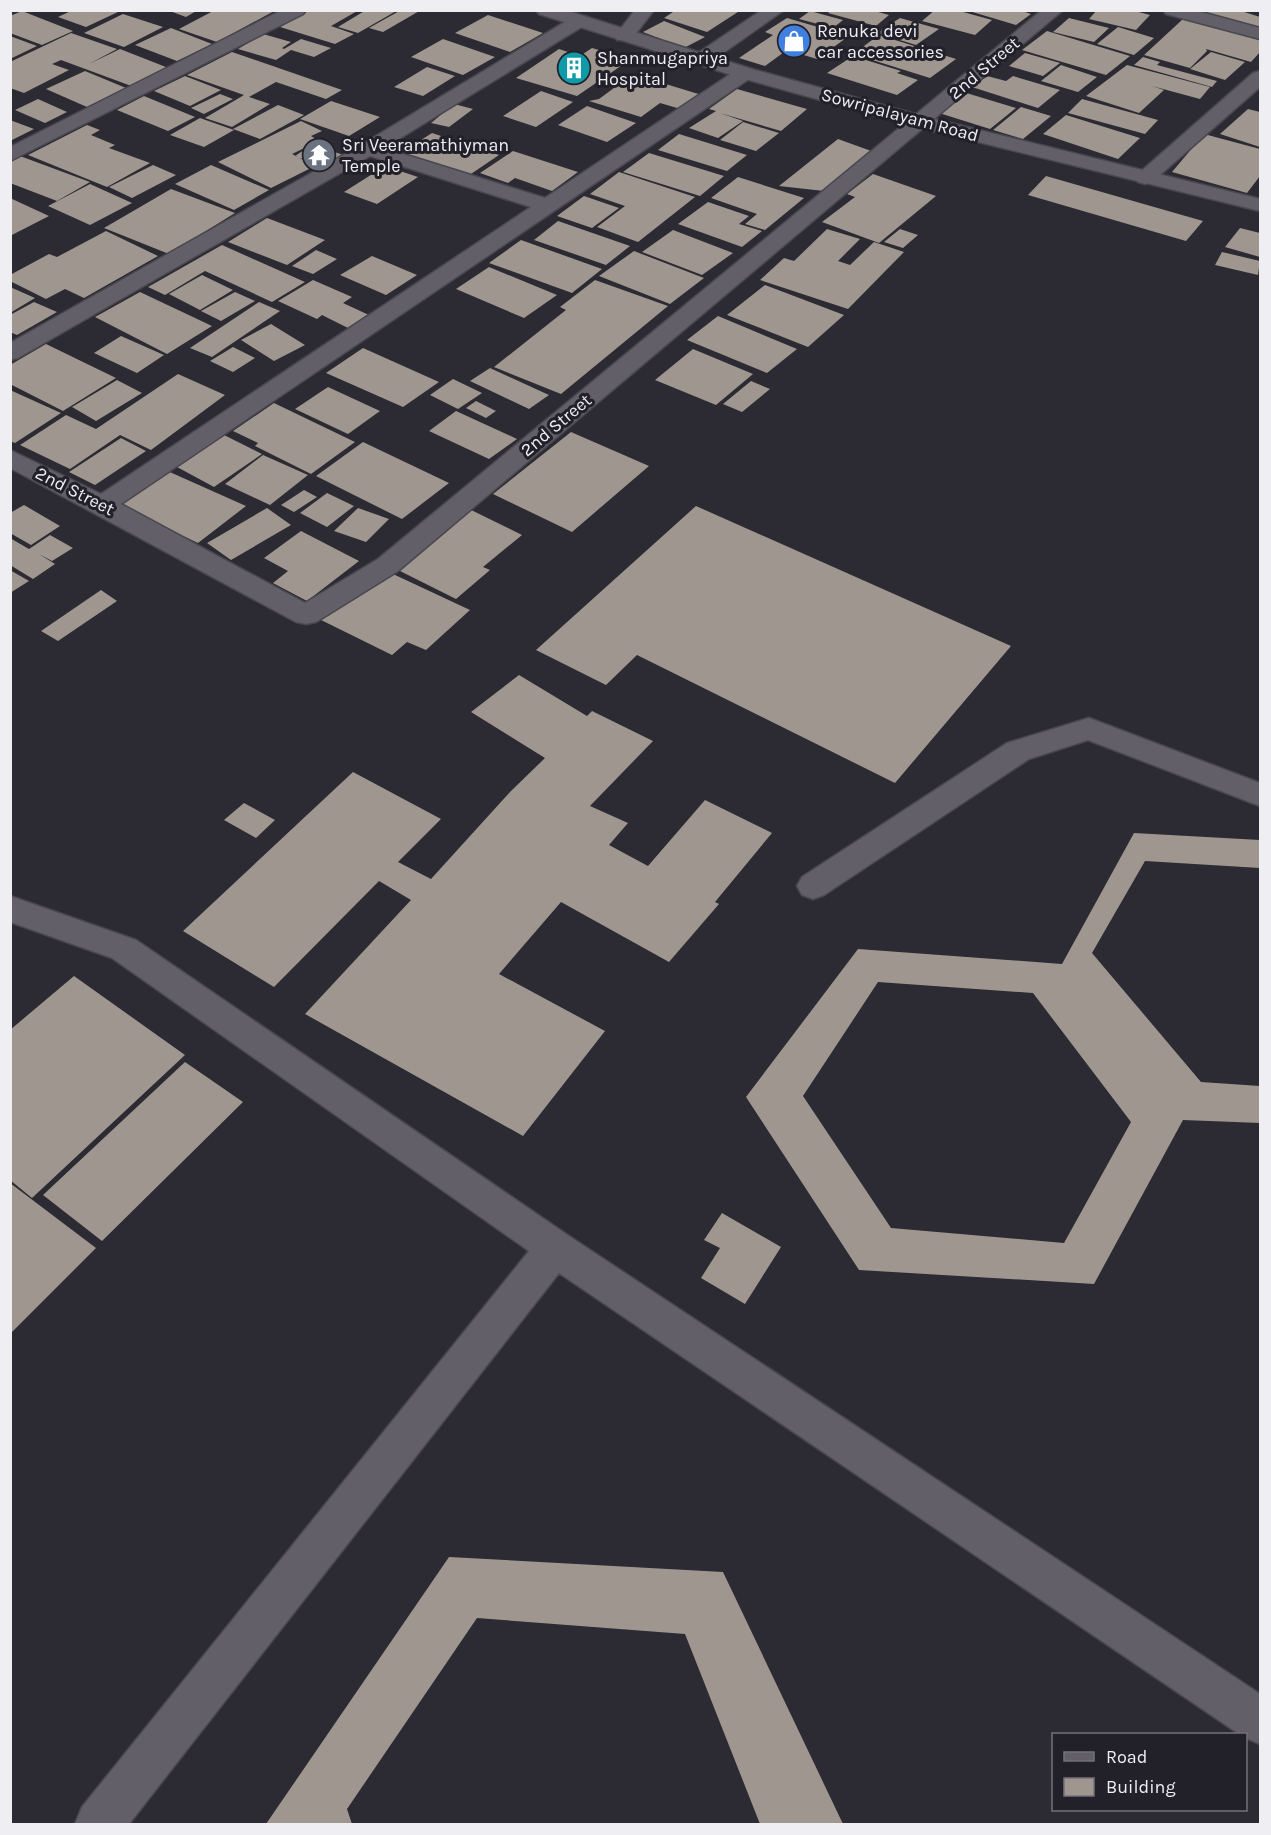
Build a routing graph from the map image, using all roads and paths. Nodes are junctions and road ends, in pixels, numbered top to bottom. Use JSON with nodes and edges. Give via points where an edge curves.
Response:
{"nodes":[{"id":1,"x":297,"y":10,"type":"edge"},
{"id":2,"x":544,"y":10,"type":"edge"},
{"id":3,"x":645,"y":10,"type":"edge"},
{"id":4,"x":775,"y":10,"type":"edge"},
{"id":5,"x":1054,"y":10,"type":"edge"},
{"id":6,"x":1172,"y":10,"type":"edge"},
{"id":7,"x":579,"y":21,"type":"junction"},
{"id":8,"x":1260,"y":34,"type":"edge"},
{"id":9,"x":624,"y":36,"type":"junction"},
{"id":10,"x":702,"y":59,"type":"junction"},
{"id":11,"x":745,"y":73,"type":"junction"},
{"id":12,"x":1260,"y":77,"type":"edge"},
{"id":13,"x":920,"y":122,"type":"junction"},
{"id":14,"x":368,"y":148,"type":"junction"},
{"id":15,"x":10,"y":155,"type":"edge"},
{"id":16,"x":1145,"y":177,"type":"junction"},
{"id":17,"x":1260,"y":205,"type":"edge"},
{"id":18,"x":548,"y":206,"type":"junction"},
{"id":19,"x":10,"y":353,"type":"edge"},
{"id":20,"x":10,"y":458,"type":"edge"},
{"id":21,"x":102,"y":505,"type":"junction"},
{"id":22,"x":1260,"y":795,"type":"edge"},
{"id":23,"x":813,"y":886,"type":"dead end"},
{"id":24,"x":10,"y":909,"type":"edge"},
{"id":25,"x":555,"y":1248,"type":"junction"},
{"id":26,"x":1260,"y":1721,"type":"edge"},
{"id":27,"x":99,"y":1824,"type":"edge"}],
"edges":[{"from":1,"to":15,"type":"street"},
{"from":2,"to":7,"type":"street","name":"Sowripalayam Road"},
{"from":3,"to":9,"type":"street"},
{"from":4,"to":10,"type":"street"},
{"from":5,"to":13,"type":"street","name":"2nd Street"},
{"from":6,"to":8,"type":"street"},
{"from":7,"to":9,"type":"street","name":"Sowripalayam Road"},
{"from":7,"to":14,"type":"street"},
{"from":9,"to":10,"type":"street","name":"Sowripalayam Road"},
{"from":10,"to":11,"type":"street","name":"Sowripalayam Road"},
{"from":11,"to":13,"type":"street","name":"Sowripalayam Road"},
{"from":11,"to":18,"type":"street"},
{"from":12,"to":16,"type":"street"},
{"from":13,"to":16,"type":"street","name":"Sowripalayam Road"},
{"from":13,"to":21,"type":"street","name":"2nd Street","via":[[388,565],[306,615]]},
{"from":14,"to":18,"type":"street"},
{"from":14,"to":19,"type":"street"},
{"from":16,"to":17,"type":"street","name":"Sowripalayam Road"},
{"from":18,"to":21,"type":"street"},
{"from":20,"to":21,"type":"street","name":"2nd Street"},
{"from":22,"to":23,"type":"street","via":[[1089,729],[1018,751]]},
{"from":24,"to":25,"type":"street","via":[[124,949]]},
{"from":25,"to":26,"type":"street"},
{"from":25,"to":27,"type":"street"}]}
